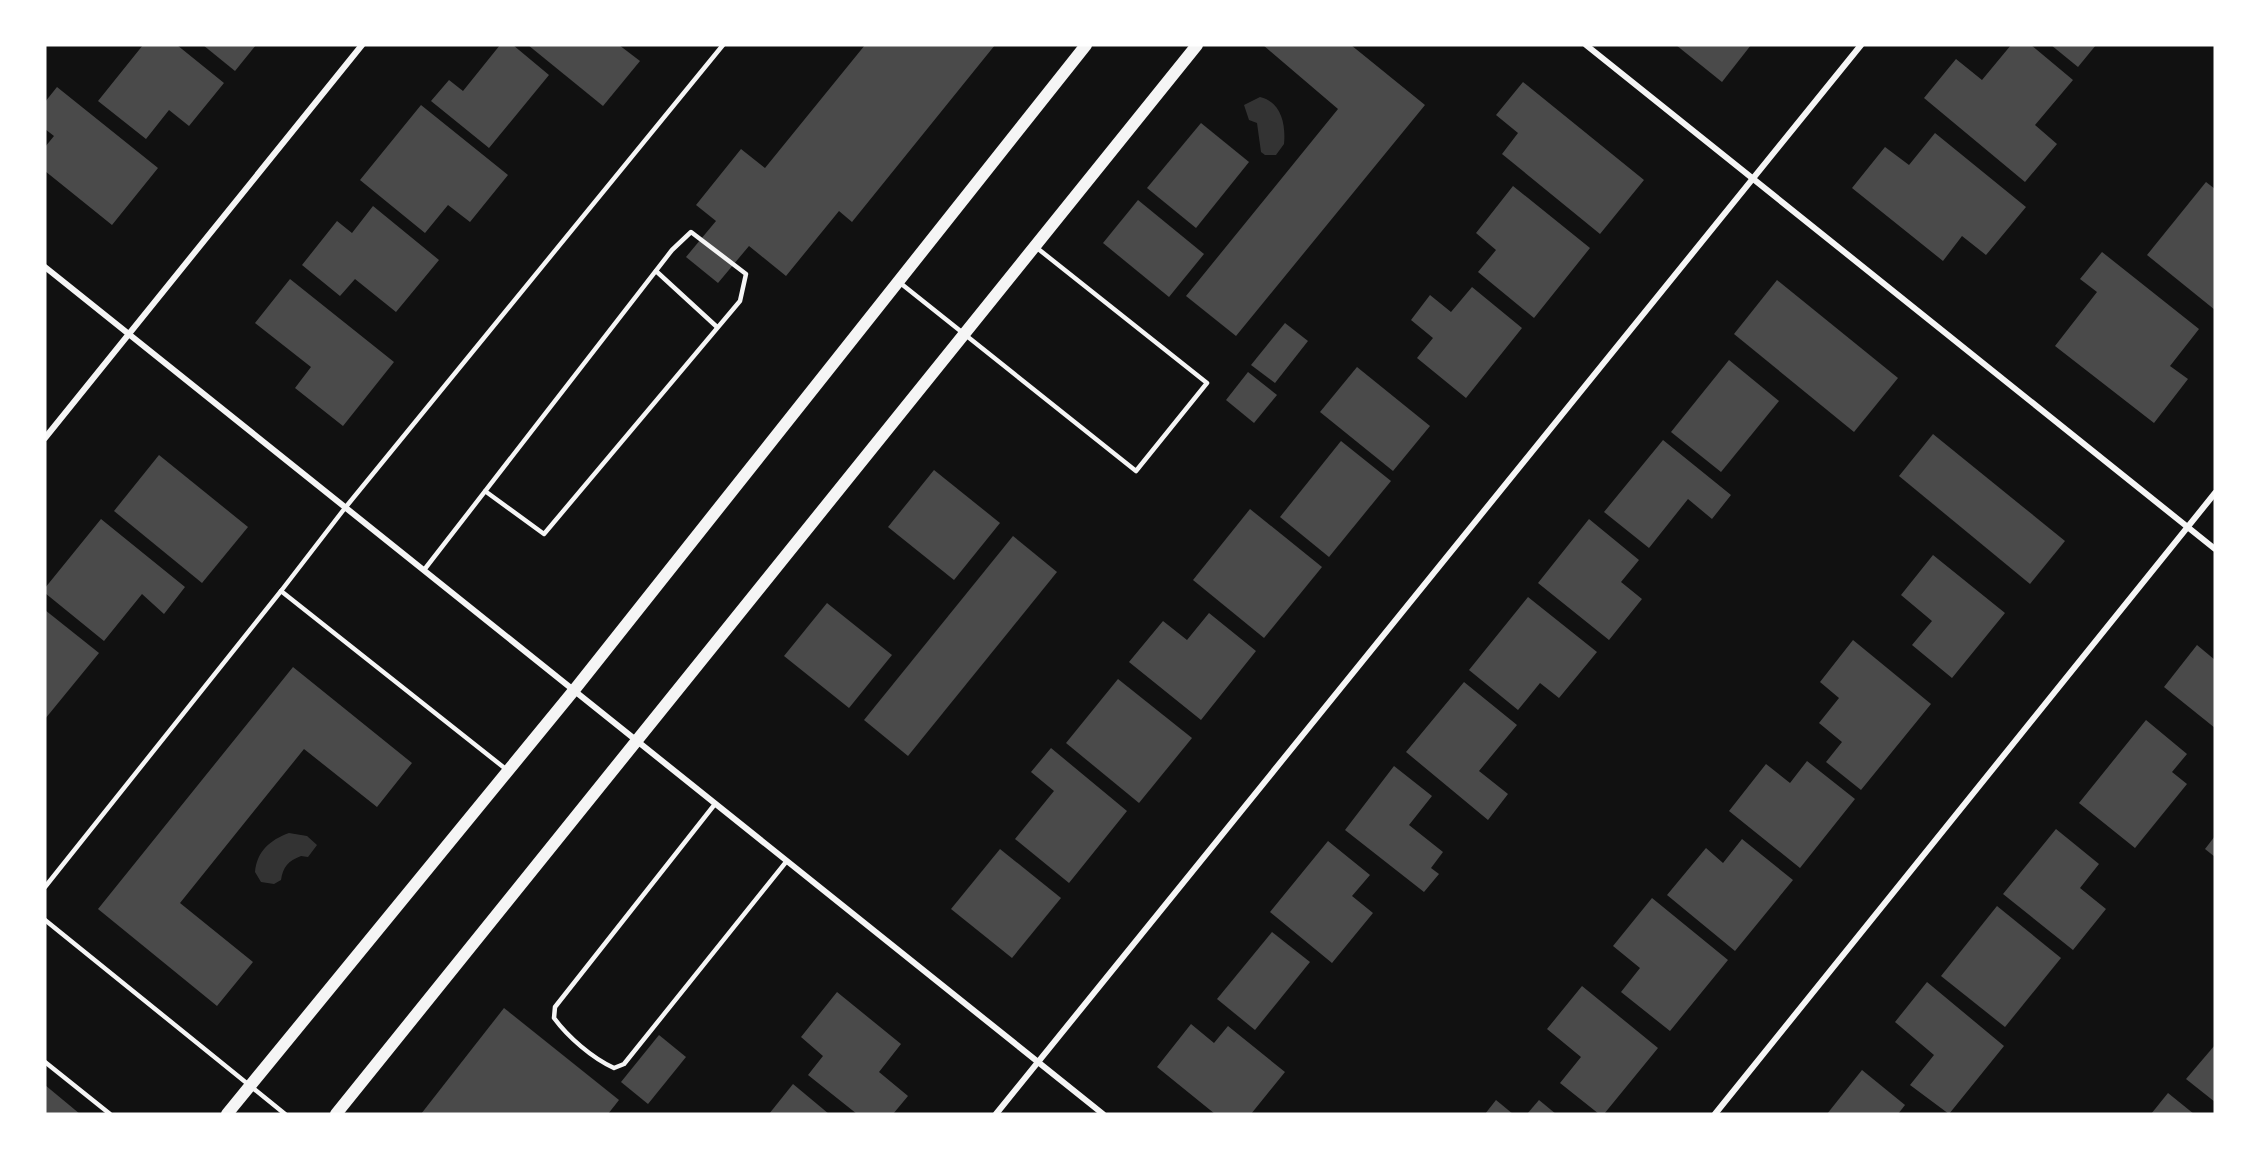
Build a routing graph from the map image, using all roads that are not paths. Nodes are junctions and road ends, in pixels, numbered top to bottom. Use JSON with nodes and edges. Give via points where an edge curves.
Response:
{"nodes":[{"id":1,"x":362,"y":45,"type":"edge"},
{"id":2,"x":723,"y":45,"type":"edge"},
{"id":3,"x":1086,"y":45,"type":"edge"},
{"id":4,"x":1197,"y":45,"type":"edge"},
{"id":5,"x":1586,"y":45,"type":"edge"},
{"id":6,"x":1861,"y":45,"type":"edge"},
{"id":7,"x":1754,"y":177,"type":"junction"},
{"id":8,"x":1035,"y":246,"type":"junction"},
{"id":9,"x":45,"y":267,"type":"edge"},
{"id":10,"x":656,"y":271,"type":"junction"},
{"id":11,"x":898,"y":282,"type":"junction"},
{"id":12,"x":717,"y":327,"type":"junction"},
{"id":13,"x":963,"y":335,"type":"junction"},
{"id":14,"x":127,"y":336,"type":"junction"},
{"id":15,"x":45,"y":438,"type":"edge"},
{"id":16,"x":485,"y":491,"type":"junction"},
{"id":17,"x":2215,"y":493,"type":"edge"},
{"id":18,"x":345,"y":508,"type":"junction"},
{"id":19,"x":2188,"y":526,"type":"junction"},
{"id":20,"x":2215,"y":549,"type":"edge"},
{"id":21,"x":424,"y":570,"type":"junction"},
{"id":22,"x":281,"y":591,"type":"junction"},
{"id":23,"x":575,"y":689,"type":"junction"},
{"id":24,"x":636,"y":742,"type":"junction"},
{"id":25,"x":508,"y":770,"type":"junction"},
{"id":26,"x":714,"y":804,"type":"junction"},
{"id":27,"x":786,"y":862,"type":"junction"},
{"id":28,"x":45,"y":887,"type":"edge"},
{"id":29,"x":45,"y":920,"type":"edge"},
{"id":30,"x":45,"y":1062,"type":"edge"},
{"id":31,"x":1038,"y":1062,"type":"junction"},
{"id":32,"x":251,"y":1085,"type":"junction"},
{"id":33,"x":110,"y":1114,"type":"edge"},
{"id":34,"x":227,"y":1114,"type":"edge"},
{"id":35,"x":285,"y":1114,"type":"edge"},
{"id":36,"x":336,"y":1114,"type":"edge"},
{"id":37,"x":996,"y":1114,"type":"edge"},
{"id":38,"x":1103,"y":1114,"type":"edge"},
{"id":39,"x":1715,"y":1114,"type":"edge"}],
"edges":[{"from":1,"to":14,"type":"street"},
{"from":2,"to":18,"type":"lane"},
{"from":3,"to":11,"type":"main road"},
{"from":4,"to":8,"type":"main road"},
{"from":5,"to":7,"type":"street"},
{"from":6,"to":7,"type":"street"},
{"from":7,"to":19,"type":"street"},
{"from":7,"to":31,"type":"street"},
{"from":8,"to":13,"type":"main road"},
{"from":8,"to":13,"type":"lane","via":[[1207,383],[1136,471]]},
{"from":9,"to":14,"type":"street"},
{"from":10,"to":12,"type":"lane"},
{"from":10,"to":12,"type":"lane","via":[[691,232],[746,274],[740,301]]},
{"from":10,"to":16,"type":"lane"},
{"from":11,"to":13,"type":"lane"},
{"from":11,"to":23,"type":"main road"},
{"from":12,"to":16,"type":"lane","via":[[544,534]]},
{"from":13,"to":24,"type":"main road"},
{"from":14,"to":15,"type":"street"},
{"from":14,"to":18,"type":"street"},
{"from":16,"to":21,"type":"lane"},
{"from":17,"to":19,"type":"street"},
{"from":18,"to":21,"type":"street"},
{"from":18,"to":22,"type":"lane"},
{"from":19,"to":20,"type":"street"},
{"from":19,"to":39,"type":"street"},
{"from":21,"to":23,"type":"street"},
{"from":22,"to":25,"type":"lane"},
{"from":22,"to":28,"type":"lane"},
{"from":23,"to":24,"type":"street"},
{"from":23,"to":25,"type":"main road"},
{"from":24,"to":26,"type":"street"},
{"from":24,"to":36,"type":"main road"},
{"from":25,"to":32,"type":"main road"},
{"from":26,"to":27,"type":"street"},
{"from":26,"to":27,"type":"lane","via":[[555,1007],[554,1018],[560,1027],[604,1064],[614,1068],[624,1064]]},
{"from":27,"to":31,"type":"street"},
{"from":29,"to":32,"type":"lane"},
{"from":30,"to":33,"type":"lane"},
{"from":31,"to":37,"type":"street"},
{"from":31,"to":38,"type":"street"},
{"from":32,"to":34,"type":"main road"},
{"from":32,"to":35,"type":"lane"}]}
